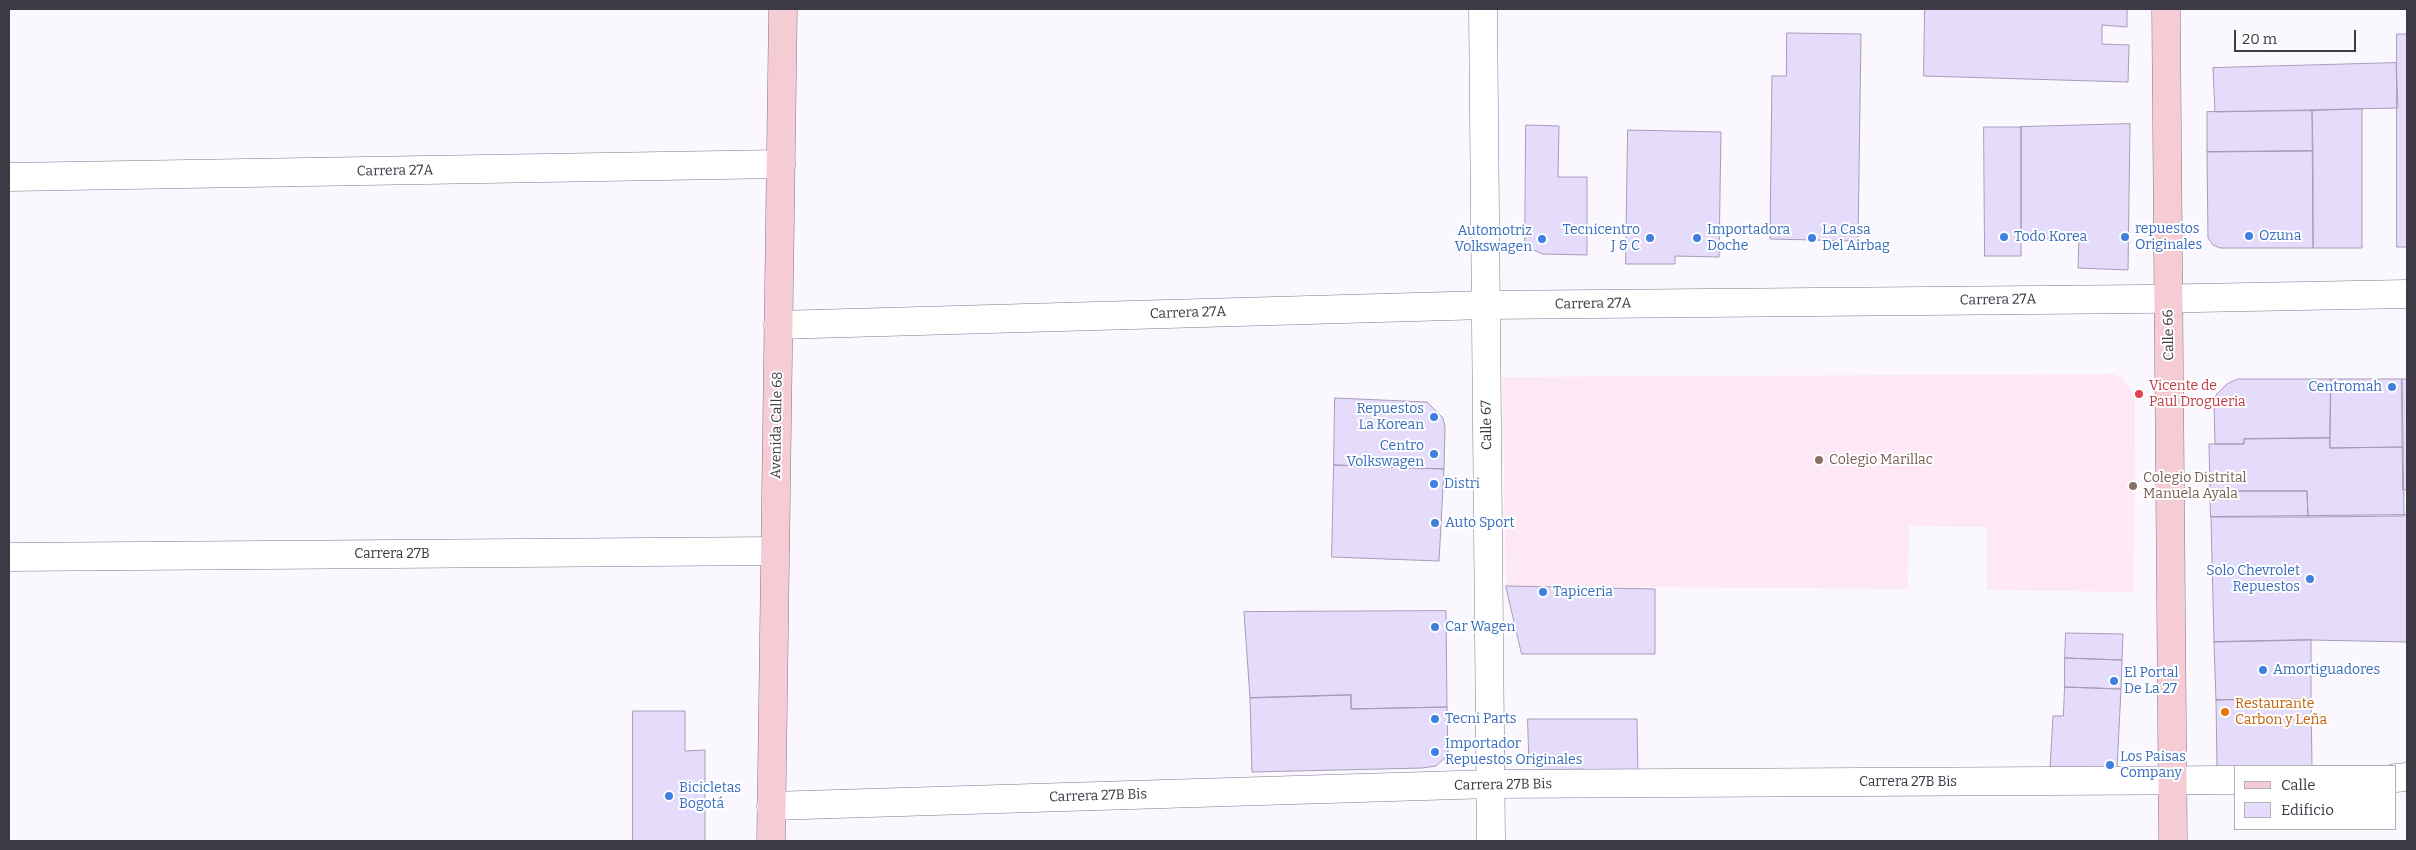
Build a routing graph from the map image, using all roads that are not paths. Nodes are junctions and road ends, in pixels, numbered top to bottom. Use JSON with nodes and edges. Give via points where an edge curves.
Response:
{"nodes":[{"id":1,"x":783,"y":9,"type":"edge"},
{"id":2,"x":1483,"y":9,"type":"edge"},
{"id":3,"x":2166,"y":9,"type":"edge"},
{"id":4,"x":780,"y":164,"type":"junction"},
{"id":5,"x":9,"y":177,"type":"edge"},
{"id":6,"x":2407,"y":294,"type":"edge"},
{"id":7,"x":2168,"y":298,"type":"junction"},
{"id":8,"x":1486,"y":305,"type":"junction"},
{"id":9,"x":778,"y":325,"type":"junction"},
{"id":10,"x":775,"y":551,"type":"junction"},
{"id":11,"x":9,"y":557,"type":"edge"},
{"id":12,"x":2234,"y":780,"type":"edge"},
{"id":13,"x":2173,"y":781,"type":"junction"},
{"id":14,"x":1491,"y":784,"type":"junction"},
{"id":15,"x":771,"y":806,"type":"junction"},
{"id":16,"x":771,"y":841,"type":"edge"},
{"id":17,"x":1491,"y":841,"type":"edge"},
{"id":18,"x":2173,"y":841,"type":"edge"}],
"edges":[{"from":1,"to":4,"type":"main road","name":"Avenida Calle 68"},
{"from":2,"to":8,"type":"street","name":"Calle 67"},
{"from":3,"to":7,"type":"main road","name":"Calle 66"},
{"from":4,"to":5,"type":"street","name":"Carrera 27A"},
{"from":4,"to":9,"type":"main road","name":"Avenida Calle 68"},
{"from":6,"to":7,"type":"street","name":"Carrera 27A"},
{"from":7,"to":8,"type":"street","name":"Carrera 27A"},
{"from":7,"to":13,"type":"main road","name":"Calle 66"},
{"from":8,"to":9,"type":"street","name":"Carrera 27A"},
{"from":8,"to":14,"type":"street","name":"Calle 67"},
{"from":9,"to":10,"type":"main road","name":"Avenida Calle 68"},
{"from":10,"to":11,"type":"street","name":"Carrera 27B"},
{"from":10,"to":15,"type":"main road","name":"Avenida Calle 68"},
{"from":12,"to":13,"type":"street","name":"Carrera 27B Bis"},
{"from":13,"to":14,"type":"street","name":"Carrera 27B Bis"},
{"from":13,"to":18,"type":"main road","name":"Calle 66"},
{"from":14,"to":15,"type":"street","name":"Carrera 27B Bis"},
{"from":14,"to":17,"type":"street","name":"Calle 67"},
{"from":15,"to":16,"type":"main road","name":"Avenida Calle 68"}]}
